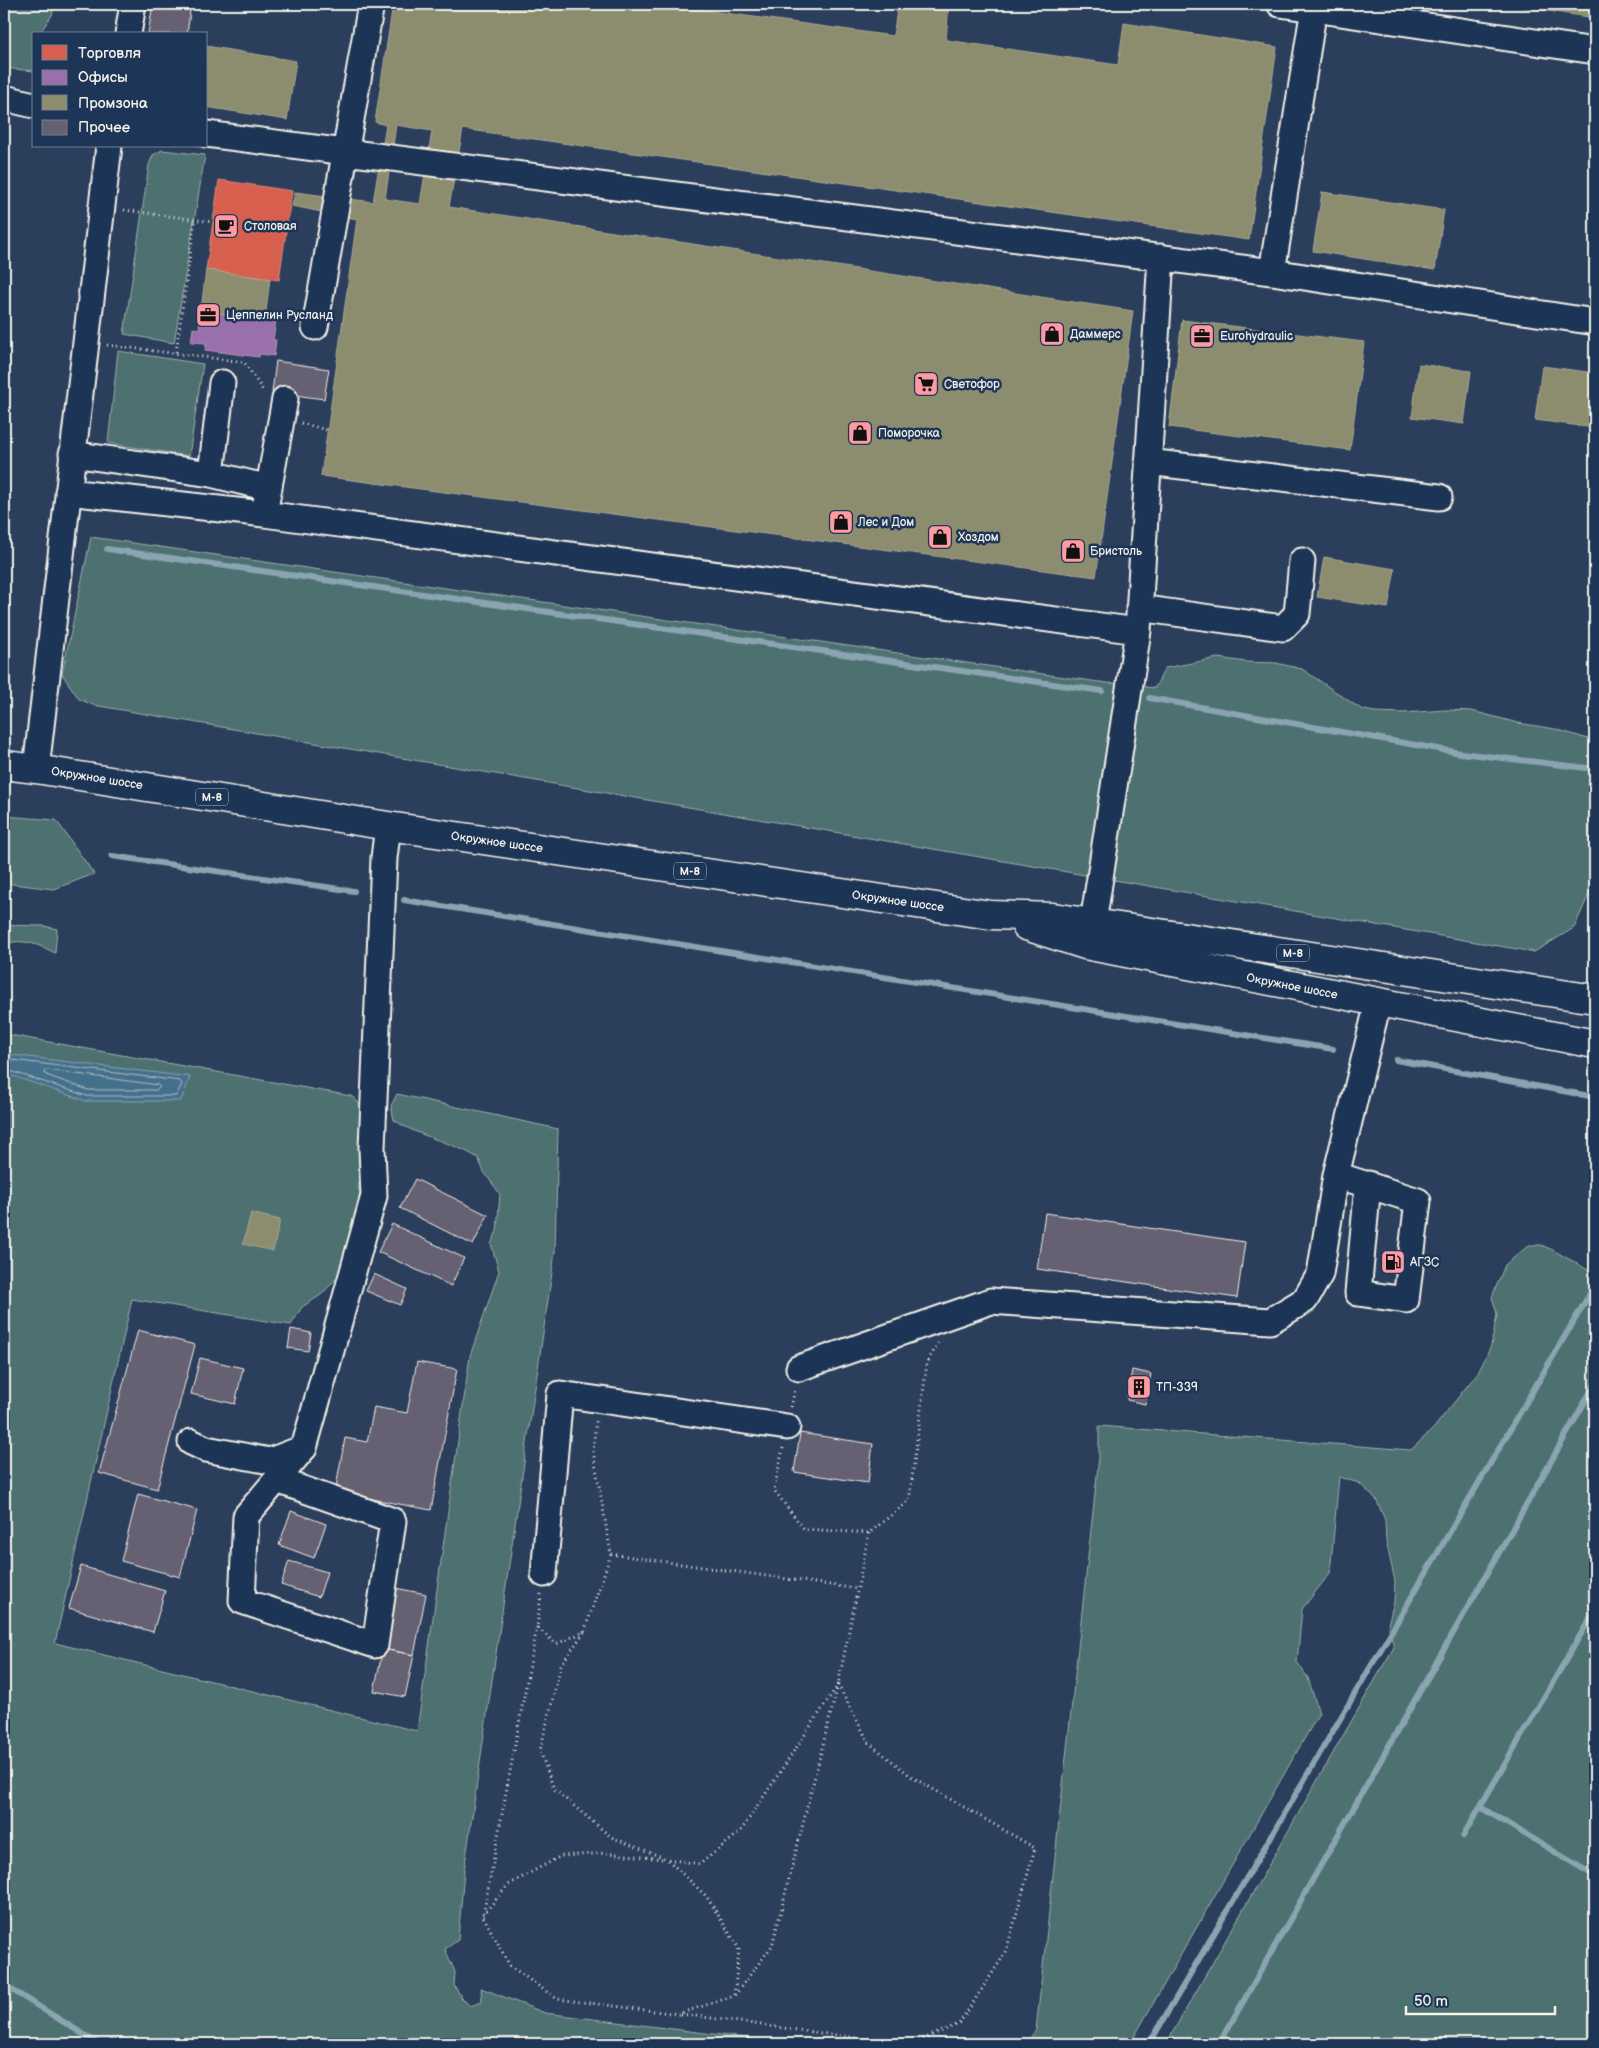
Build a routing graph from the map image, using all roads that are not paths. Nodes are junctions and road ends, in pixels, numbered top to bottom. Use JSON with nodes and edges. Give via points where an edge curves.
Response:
{"nodes":[{"id":1,"x":133,"y":4,"type":"edge"},
{"id":2,"x":371,"y":4,"type":"edge"},
{"id":3,"x":1280,"y":4,"type":"edge"},
{"id":4,"x":1314,"y":8,"type":"junction"},
{"id":5,"x":128,"y":32,"type":"edge"},
{"id":6,"x":1595,"y":51,"type":"edge"},
{"id":7,"x":4,"y":98,"type":"edge"},
{"id":8,"x":32,"y":105,"type":"edge"},
{"id":9,"x":208,"y":134,"type":"edge"},
{"id":10,"x":110,"y":148,"type":"edge"},
{"id":11,"x":344,"y":152,"type":"junction"},
{"id":12,"x":1161,"y":257,"type":"junction"},
{"id":13,"x":1272,"y":272,"type":"junction"},
{"id":14,"x":1595,"y":322,"type":"edge"},
{"id":15,"x":315,"y":327,"type":"dead end"},
{"id":16,"x":222,"y":383,"type":"dead end"},
{"id":17,"x":284,"y":408,"type":"road end"},
{"id":18,"x":72,"y":454,"type":"junction"},
{"id":19,"x":1148,"y":462,"type":"junction"},
{"id":20,"x":211,"y":474,"type":"junction"},
{"id":21,"x":269,"y":488,"type":"junction"},
{"id":22,"x":68,"y":492,"type":"junction"},
{"id":23,"x":1438,"y":497,"type":"dead end"},
{"id":24,"x":264,"y":514,"type":"junction"},
{"id":25,"x":1302,"y":561,"type":"dead end"},
{"id":26,"x":1139,"y":619,"type":"junction"},
{"id":27,"x":4,"y":765,"type":"edge"},
{"id":28,"x":36,"y":768,"type":"junction"},
{"id":29,"x":388,"y":826,"type":"junction"},
{"id":30,"x":991,"y":915,"type":"junction"},
{"id":31,"x":1093,"y":923,"type":"junction"},
{"id":32,"x":1595,"y":999,"type":"edge"},
{"id":33,"x":1378,"y":1003,"type":"junction"},
{"id":34,"x":1595,"y":1044,"type":"edge"},
{"id":35,"x":1336,"y":1175,"type":"junction"},
{"id":36,"x":1368,"y":1184,"type":"dead end"},
{"id":37,"x":799,"y":1368,"type":"road end"},
{"id":38,"x":787,"y":1427,"type":"road end"},
{"id":39,"x":191,"y":1442,"type":"dead end"},
{"id":40,"x":304,"y":1448,"type":"junction"},
{"id":41,"x":277,"y":1480,"type":"junction"},
{"id":42,"x":544,"y":1574,"type":"road end"}],
"edges":[{"from":1,"to":5,"type":"lane"},
{"from":2,"to":11,"type":"lane"},
{"from":3,"to":4,"type":"lane"},
{"from":4,"to":6,"type":"lane"},
{"from":4,"to":13,"type":"lane"},
{"from":7,"to":8,"type":"lane"},
{"from":9,"to":11,"type":"lane"},
{"from":10,"to":18,"type":"lane"},
{"from":11,"to":12,"type":"lane"},
{"from":11,"to":15,"type":"lane"},
{"from":12,"to":13,"type":"lane"},
{"from":12,"to":19,"type":"lane"},
{"from":13,"to":14,"type":"lane"},
{"from":16,"to":20,"type":"lane"},
{"from":17,"to":21,"type":"lane"},
{"from":18,"to":20,"type":"lane"},
{"from":18,"to":22,"type":"lane"},
{"from":19,"to":23,"type":"lane"},
{"from":19,"to":26,"type":"lane"},
{"from":20,"to":21,"type":"lane"},
{"from":21,"to":24,"type":"lane"},
{"from":22,"to":24,"type":"lane"},
{"from":22,"to":28,"type":"lane"},
{"from":24,"to":26,"type":"lane"},
{"from":25,"to":26,"type":"lane","via":[[1297,614],[1283,628]]},
{"from":26,"to":31,"type":"lane"},
{"from":27,"to":28,"type":"main road","name":"Окружное шоссе","number":"М-8"},
{"from":28,"to":29,"type":"main road","name":"Окружное шоссе","number":"М-8"},
{"from":29,"to":30,"type":"main road","name":"Окружное шоссе","number":"М-8"},
{"from":29,"to":40,"type":"lane","via":[[373,1128],[374,1196]]},
{"from":30,"to":31,"type":"main road","name":"Окружное шоссе","number":"М-8","via":[[1052,917]]},
{"from":30,"to":33,"type":"main road","name":"Окружное шоссе","number":"М-8","via":[[1085,945]]},
{"from":31,"to":32,"type":"main road","name":"Окружное шоссе","number":"М-8"},
{"from":33,"to":34,"type":"main road","name":"Окружное шоссе","number":"М-8"},
{"from":33,"to":35,"type":"lane"},
{"from":35,"to":36,"type":"lane"},
{"from":35,"to":37,"type":"lane","via":[[1320,1274],[1305,1300],[1270,1321],[991,1301]]},
{"from":38,"to":42,"type":"lane","via":[[560,1394]]},
{"from":39,"to":40,"type":"lane","via":[[206,1449],[270,1461]]},
{"from":40,"to":41,"type":"lane"},
{"from":41,"to":41,"type":"lane","via":[[246,1516],[242,1601],[375,1645],[392,1521]]}]}
